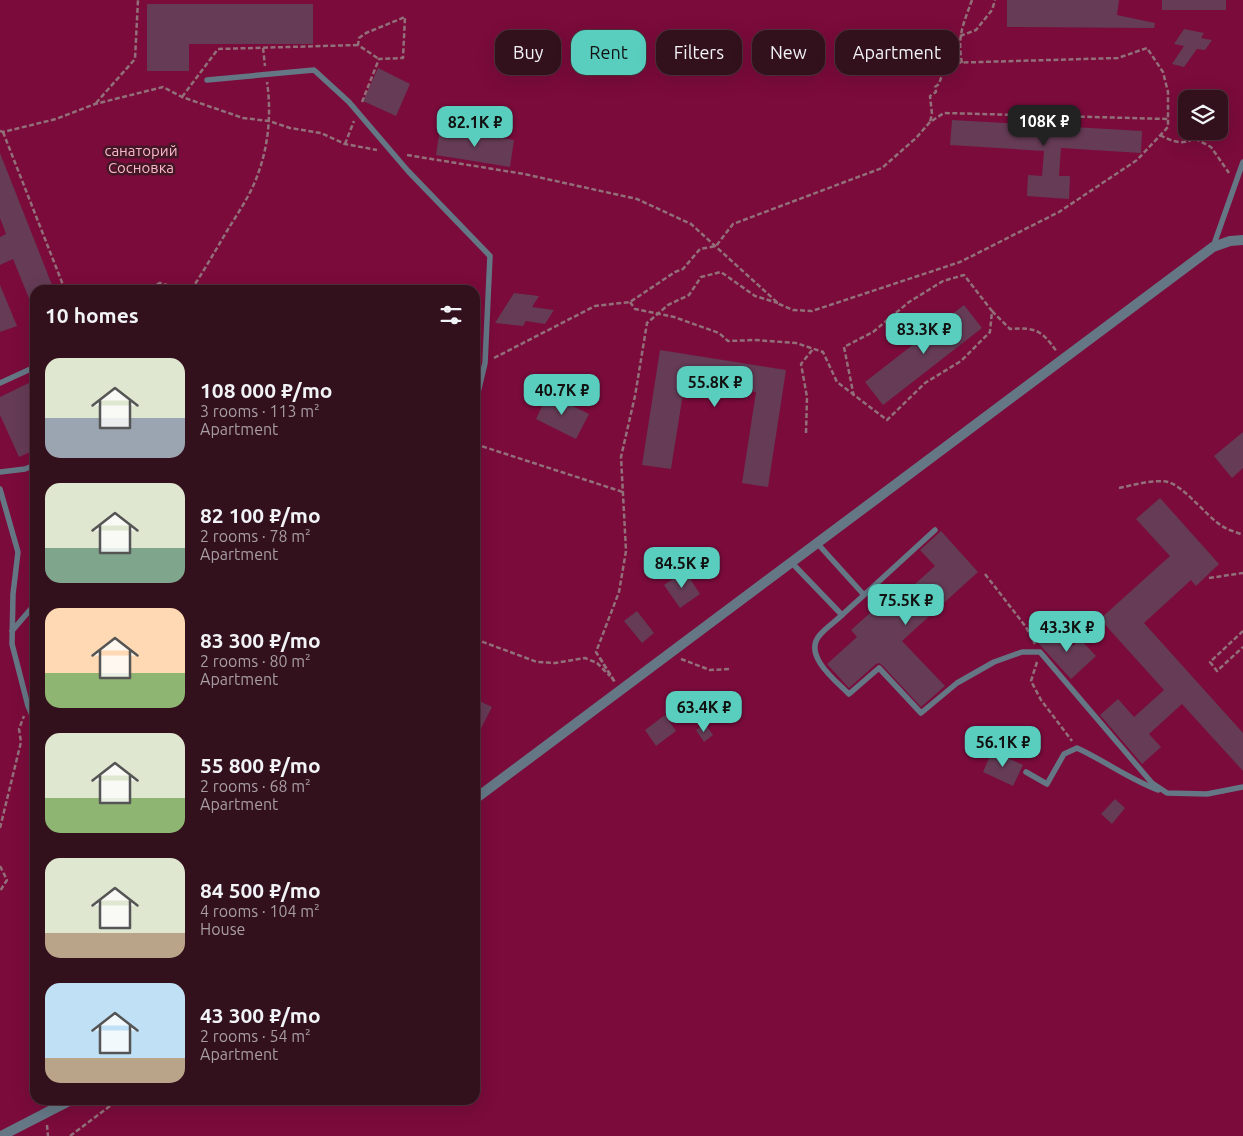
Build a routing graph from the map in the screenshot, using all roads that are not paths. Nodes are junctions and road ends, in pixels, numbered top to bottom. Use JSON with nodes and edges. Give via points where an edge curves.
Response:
{"nodes":[{"id":1,"x":207,"y":80,"type":"dead end"},
{"id":2,"x":1243,"y":162,"type":"edge"},
{"id":3,"x":1243,"y":240,"type":"edge"},
{"id":4,"x":1212,"y":247,"type":"junction"},
{"id":5,"x":30,"y":369,"type":"edge"},
{"id":6,"x":0,"y":383,"type":"edge"},
{"id":7,"x":480,"y":384,"type":"edge"},
{"id":8,"x":30,"y":467,"type":"edge"},
{"id":9,"x":0,"y":472,"type":"edge"},
{"id":10,"x":0,"y":489,"type":"edge"},
{"id":11,"x":935,"y":530,"type":"dead end"},
{"id":12,"x":817,"y":542,"type":"junction"},
{"id":13,"x":791,"y":562,"type":"junction"},
{"id":14,"x":864,"y":595,"type":"junction"},
{"id":15,"x":30,"y":610,"type":"edge"},
{"id":16,"x":842,"y":615,"type":"junction"},
{"id":17,"x":12,"y":631,"type":"junction"},
{"id":18,"x":30,"y":711,"type":"edge"},
{"id":19,"x":1026,"y":772,"type":"dead end"},
{"id":20,"x":1243,"y":787,"type":"edge"},
{"id":21,"x":1167,"y":793,"type":"junction"},
{"id":22,"x":480,"y":795,"type":"edge"},
{"id":23,"x":61,"y":1105,"type":"edge"},
{"id":24,"x":1,"y":1136,"type":"edge"}],
"edges":[{"from":1,"to":7,"type":"lane","via":[[314,70],[358,112],[490,256],[485,363]]},
{"from":2,"to":4,"type":"lane"},
{"from":3,"to":4,"type":"street"},
{"from":4,"to":12,"type":"street"},
{"from":5,"to":6,"type":"lane"},
{"from":8,"to":9,"type":"lane"},
{"from":10,"to":17,"type":"lane","via":[[18,552]]},
{"from":11,"to":14,"type":"lane"},
{"from":12,"to":13,"type":"street"},
{"from":12,"to":14,"type":"lane"},
{"from":13,"to":16,"type":"lane"},
{"from":13,"to":22,"type":"street","via":[[668,654],[617,685]]},
{"from":14,"to":16,"type":"lane"},
{"from":15,"to":17,"type":"lane"},
{"from":16,"to":21,"type":"lane","via":[[817,637],[814,646],[820,665],[849,694],[879,668],[922,713],[957,683],[994,662],[1022,652],[1040,652],[1152,782]]},
{"from":17,"to":18,"type":"lane","via":[[12,644]]},
{"from":19,"to":21,"type":"lane","via":[[1047,784],[1064,754],[1077,748],[1139,782]]},
{"from":20,"to":21,"type":"lane","via":[[1207,794]]},
{"from":23,"to":24,"type":"street"}]}
